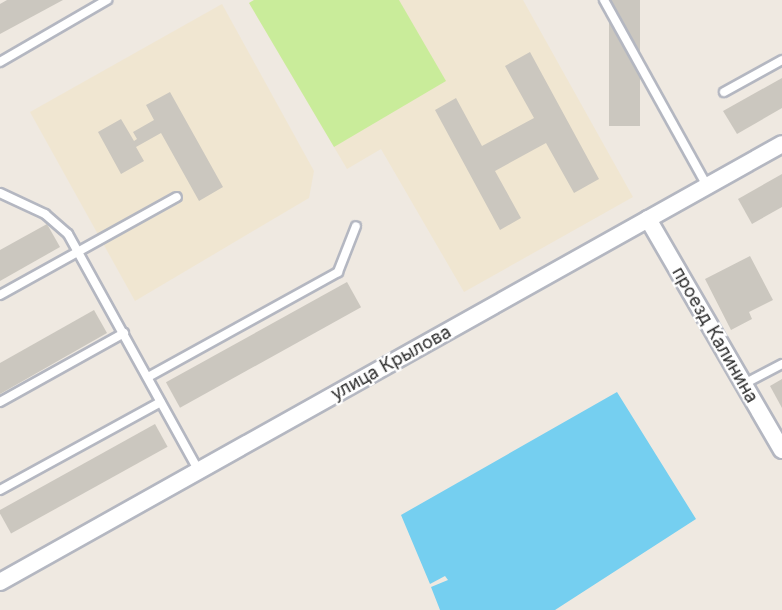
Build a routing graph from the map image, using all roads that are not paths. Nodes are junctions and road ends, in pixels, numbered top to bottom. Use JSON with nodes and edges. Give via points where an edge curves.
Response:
{"nodes":[{"id":1,"x":107,"y":0,"type":"edge"},
{"id":2,"x":604,"y":0,"type":"edge"},
{"id":3,"x":782,"y":60,"type":"edge"},
{"id":4,"x":0,"y":62,"type":"edge"},
{"id":5,"x":724,"y":92,"type":"dead end"},
{"id":6,"x":782,"y":144,"type":"edge"},
{"id":7,"x":707,"y":186,"type":"junction"},
{"id":8,"x":0,"y":193,"type":"edge"},
{"id":9,"x":177,"y":197,"type":"dead end"},
{"id":10,"x":648,"y":219,"type":"junction"},
{"id":11,"x":356,"y":226,"type":"dead end"},
{"id":12,"x":79,"y":250,"type":"junction"},
{"id":13,"x":0,"y":295,"type":"edge"},
{"id":14,"x":124,"y":333,"type":"junction"},
{"id":15,"x":782,"y":364,"type":"edge"},
{"id":16,"x":148,"y":377,"type":"junction"},
{"id":17,"x":744,"y":384,"type":"junction"},
{"id":18,"x":0,"y":402,"type":"edge"},
{"id":19,"x":161,"y":402,"type":"junction"},
{"id":20,"x":782,"y":450,"type":"edge"},
{"id":21,"x":199,"y":471,"type":"junction"},
{"id":22,"x":0,"y":490,"type":"edge"},
{"id":23,"x":0,"y":582,"type":"edge"}],
"edges":[{"from":1,"to":4,"type":"lane"},
{"from":2,"to":7,"type":"lane"},
{"from":3,"to":5,"type":"lane"},
{"from":6,"to":7,"type":"street","name":"улица Крылова"},
{"from":7,"to":10,"type":"street","name":"улица Крылова"},
{"from":8,"to":12,"type":"lane","via":[[45,214]]},
{"from":9,"to":12,"type":"lane"},
{"from":10,"to":17,"type":"street","name":"проезд Калинина"},
{"from":10,"to":21,"type":"street","name":"улица Крылова"},
{"from":11,"to":16,"type":"lane","via":[[338,272]]},
{"from":12,"to":13,"type":"lane"},
{"from":12,"to":14,"type":"lane"},
{"from":14,"to":16,"type":"lane"},
{"from":14,"to":18,"type":"lane"},
{"from":15,"to":17,"type":"lane"},
{"from":16,"to":19,"type":"lane"},
{"from":17,"to":20,"type":"street","name":"проезд Калинина"},
{"from":19,"to":21,"type":"lane"},
{"from":19,"to":22,"type":"lane"},
{"from":21,"to":23,"type":"street","name":"улица Крылова"}]}
